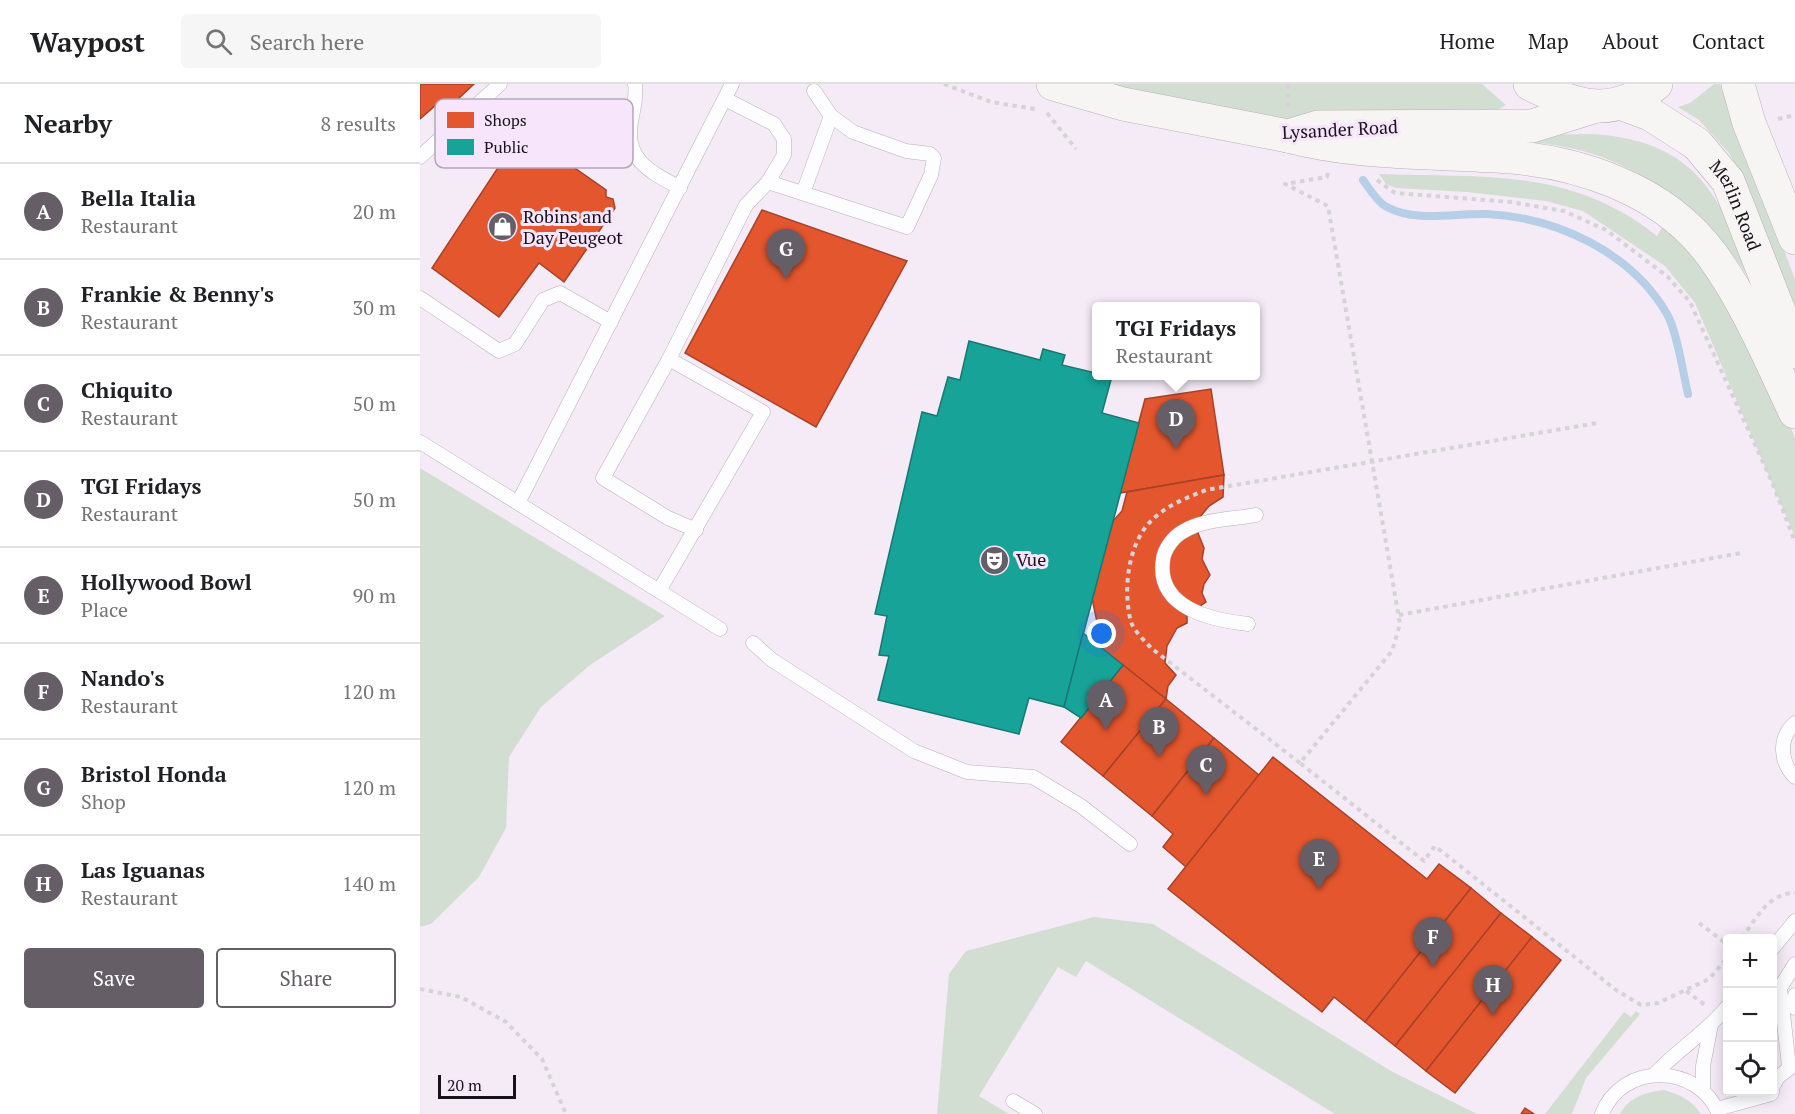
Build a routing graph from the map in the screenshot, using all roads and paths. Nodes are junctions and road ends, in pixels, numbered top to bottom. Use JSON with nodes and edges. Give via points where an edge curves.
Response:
{"nodes":[{"id":1,"x":500,"y":84,"type":"edge"},
{"id":2,"x":635,"y":84,"type":"edge"},
{"id":3,"x":732,"y":84,"type":"edge"},
{"id":4,"x":944,"y":84,"type":"edge"},
{"id":5,"x":1530,"y":84,"type":"edge"},
{"id":6,"x":1656,"y":84,"type":"edge"},
{"id":7,"x":1738,"y":84,"type":"edge"},
{"id":8,"x":814,"y":91,"type":"dead end"},
{"id":9,"x":484,"y":99,"type":"edge"},
{"id":10,"x":725,"y":99,"type":"junction"},
{"id":11,"x":1051,"y":102,"type":"edge"},
{"id":12,"x":1608,"y":106,"type":"junction"},
{"id":13,"x":633,"y":110,"type":"edge"},
{"id":14,"x":1795,"y":115,"type":"edge"},
{"id":15,"x":831,"y":116,"type":"junction"},
{"id":16,"x":1779,"y":119,"type":"dead end"},
{"id":17,"x":1288,"y":136,"type":"junction"},
{"id":18,"x":435,"y":143,"type":"edge"},
{"id":19,"x":1076,"y":149,"type":"dead end"},
{"id":20,"x":633,"y":152,"type":"edge"},
{"id":21,"x":420,"y":157,"type":"edge"},
{"id":22,"x":1330,"y":164,"type":"dead end"},
{"id":23,"x":1372,"y":176,"type":"dead end"},
{"id":24,"x":768,"y":182,"type":"junction"},
{"id":25,"x":680,"y":188,"type":"junction"},
{"id":26,"x":803,"y":194,"type":"junction"},
{"id":27,"x":1795,"y":238,"type":"edge"},
{"id":28,"x":420,"y":298,"type":"edge"},
{"id":29,"x":611,"y":322,"type":"junction"},
{"id":30,"x":1795,"y":352,"type":"edge"},
{"id":31,"x":669,"y":359,"type":"junction"},
{"id":32,"x":1795,"y":412,"type":"edge"},
{"id":33,"x":1597,"y":423,"type":"dead end"},
{"id":34,"x":420,"y":442,"type":"edge"},
{"id":35,"x":1373,"y":462,"type":"junction"},
{"id":36,"x":518,"y":502,"type":"junction"},
{"id":37,"x":1256,"y":515,"type":"dead end"},
{"id":38,"x":696,"y":530,"type":"junction"},
{"id":39,"x":1795,"y":542,"type":"edge"},
{"id":40,"x":1741,"y":553,"type":"dead end"},
{"id":41,"x":659,"y":591,"type":"junction"},
{"id":42,"x":1399,"y":615,"type":"junction"},
{"id":43,"x":1248,"y":624,"type":"dead end"},
{"id":44,"x":720,"y":629,"type":"dead end"},
{"id":45,"x":753,"y":643,"type":"dead end"},
{"id":46,"x":1795,"y":723,"type":"edge"},
{"id":47,"x":1300,"y":763,"type":"junction"},
{"id":48,"x":1795,"y":777,"type":"edge"},
{"id":49,"x":1130,"y":844,"type":"dead end"},
{"id":50,"x":1795,"y":893,"type":"edge"},
{"id":51,"x":1795,"y":921,"type":"edge"},
{"id":52,"x":1699,"y":923,"type":"dead end"},
{"id":53,"x":1746,"y":934,"type":"edge"},
{"id":54,"x":1723,"y":941,"type":"edge"},
{"id":55,"x":1777,"y":945,"type":"edge"},
{"id":56,"x":1723,"y":963,"type":"edge"},
{"id":57,"x":1795,"y":964,"type":"edge"},
{"id":58,"x":420,"y":989,"type":"edge"},
{"id":59,"x":1795,"y":995,"type":"edge"},
{"id":60,"x":1795,"y":1008,"type":"edge"},
{"id":61,"x":1723,"y":1012,"type":"edge"},
{"id":62,"x":1711,"y":1025,"type":"junction"},
{"id":63,"x":1792,"y":1065,"type":"edge"},
{"id":64,"x":1654,"y":1075,"type":"junction"},
{"id":65,"x":1777,"y":1079,"type":"edge"},
{"id":66,"x":1703,"y":1091,"type":"junction"},
{"id":67,"x":1765,"y":1096,"type":"edge"},
{"id":68,"x":1013,"y":1101,"type":"dead end"},
{"id":69,"x":1718,"y":1111,"type":"edge"},
{"id":70,"x":566,"y":1114,"type":"edge"},
{"id":71,"x":1035,"y":1114,"type":"edge"},
{"id":72,"x":1602,"y":1114,"type":"edge"}],
"edges":[{"from":1,"to":9,"type":"lane"},
{"from":2,"to":13,"type":"lane"},
{"from":3,"to":10,"type":"lane"},
{"from":4,"to":11,"type":"path","via":[[991,102]]},
{"from":5,"to":12,"type":"street","name":"Merlin Road","via":[[1557,98]]},
{"from":6,"to":12,"type":"street","name":"Lysander Road"},
{"from":7,"to":27,"type":"street","via":[[1749,123]]},
{"from":8,"to":15,"type":"lane"},
{"from":10,"to":24,"type":"lane","via":[[774,124],[784,140],[784,155]]},
{"from":10,"to":25,"type":"lane"},
{"from":11,"to":17,"type":"street","name":"Lysander Road","via":[[1123,104]]},
{"from":11,"to":19,"type":"path"},
{"from":12,"to":17,"type":"street","name":"Lysander Road","via":[[1532,126],[1318,127]]},
{"from":12,"to":30,"type":"street","name":"Merlin Road","via":[[1650,114],[1697,144],[1728,181]]},
{"from":14,"to":16,"type":"path"},
{"from":15,"to":26,"type":"lane"},
{"from":15,"to":26,"type":"lane","via":[[862,136],[906,151],[930,154],[934,158],[931,175],[908,227]]},
{"from":17,"to":32,"type":"street","via":[[1329,147],[1542,159],[1629,188],[1686,226],[1712,255],[1750,317]]},
{"from":18,"to":21,"type":"lane"},
{"from":20,"to":25,"type":"lane","via":[[650,172]]},
{"from":22,"to":35,"type":"path","via":[[1327,177],[1285,184],[1328,206]]},
{"from":23,"to":39,"type":"path","via":[[1395,194],[1511,202],[1564,211],[1606,230],[1668,277],[1690,302]]},
{"from":24,"to":26,"type":"lane"},
{"from":24,"to":31,"type":"lane","via":[[746,205]]},
{"from":25,"to":29,"type":"lane"},
{"from":28,"to":29,"type":"lane","via":[[499,351],[515,344],[543,300],[560,293]]},
{"from":29,"to":36,"type":"lane"},
{"from":31,"to":38,"type":"lane","via":[[603,478],[668,518]]},
{"from":31,"to":38,"type":"lane","via":[[763,412]]},
{"from":33,"to":35,"type":"path"},
{"from":34,"to":36,"type":"lane"},
{"from":35,"to":42,"type":"path"},
{"from":35,"to":47,"type":"path","via":[[1206,490],[1173,504],[1149,522],[1130,559],[1126,587],[1132,625],[1150,648]]},
{"from":36,"to":41,"type":"lane"},
{"from":37,"to":43,"type":"lane","via":[[1183,531],[1167,549],[1162,573],[1167,589],[1178,602],[1204,615]]},
{"from":38,"to":41,"type":"lane"},
{"from":40,"to":42,"type":"path"},
{"from":41,"to":44,"type":"lane"},
{"from":42,"to":47,"type":"path","via":[[1392,651]]},
{"from":45,"to":49,"type":"lane","via":[[772,660],[914,751],[974,773],[1033,777],[1081,806]]},
{"from":46,"to":48,"type":"lane","via":[[1785,736],[1783,747],[1788,769]]},
{"from":47,"to":56,"type":"path","via":[[1424,861],[1435,846],[1616,990],[1641,1005],[1658,1003],[1709,979]]},
{"from":50,"to":53,"type":"path","via":[[1771,900]]},
{"from":51,"to":55,"type":"lane"},
{"from":52,"to":54,"type":"path"},
{"from":57,"to":63,"type":"lane","via":[[1780,988]]},
{"from":58,"to":70,"type":"path","via":[[462,997],[506,1022],[542,1059]]},
{"from":59,"to":60,"type":"lane"},
{"from":61,"to":62,"type":"lane"},
{"from":62,"to":64,"type":"lane"},
{"from":62,"to":66,"type":"lane","via":[[1703,1066]]},
{"from":63,"to":65,"type":"lane"},
{"from":64,"to":66,"type":"lane","via":[[1689,1081]]},
{"from":64,"to":72,"type":"lane","via":[[1635,1080],[1618,1091]]},
{"from":66,"to":69,"type":"lane"},
{"from":67,"to":69,"type":"lane"},
{"from":68,"to":71,"type":"lane"}]}
